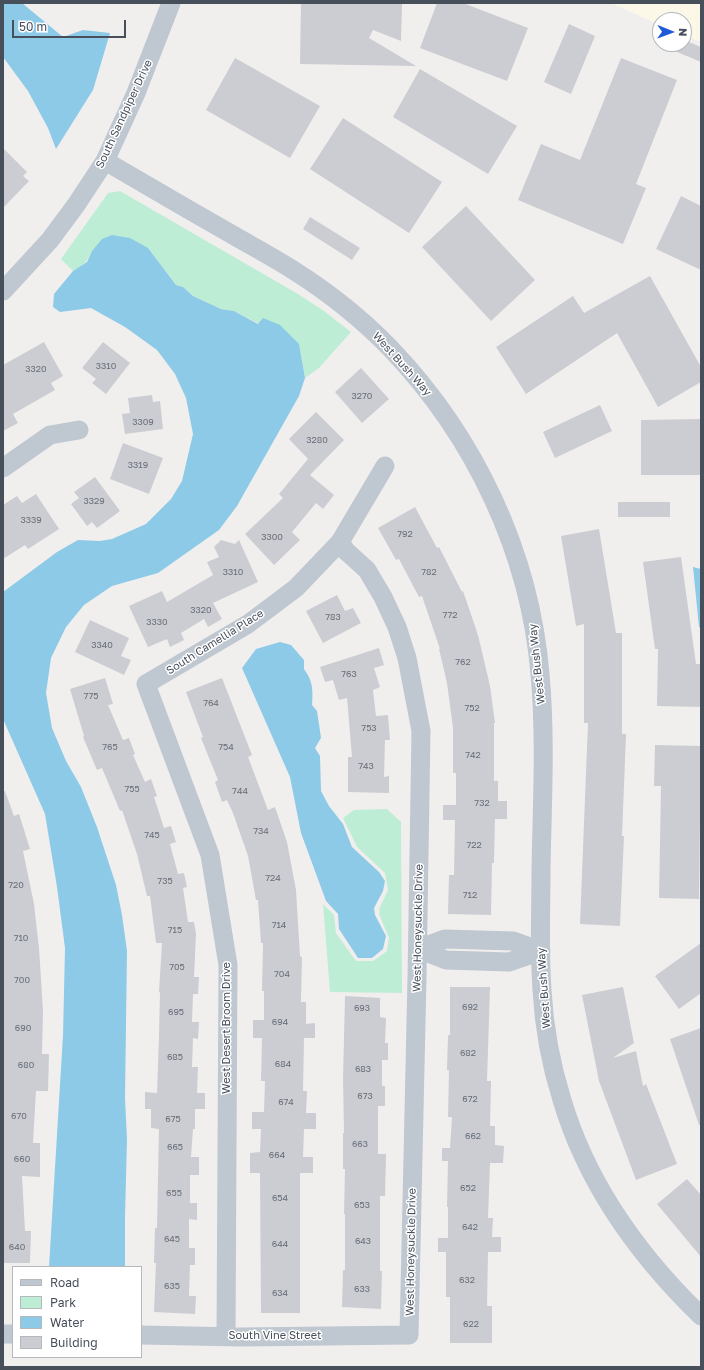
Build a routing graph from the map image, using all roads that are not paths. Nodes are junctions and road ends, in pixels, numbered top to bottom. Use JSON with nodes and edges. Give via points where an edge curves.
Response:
{"nodes":[{"id":1,"x":171,"y":3,"type":"edge"},
{"id":2,"x":105,"y":161,"type":"junction"},
{"id":3,"x":3,"y":292,"type":"edge"},
{"id":4,"x":79,"y":430,"type":"dead end"},
{"id":5,"x":385,"y":466,"type":"dead end"},
{"id":6,"x":3,"y":468,"type":"edge"},
{"id":7,"x":340,"y":542,"type":"junction"},
{"id":8,"x":146,"y":684,"type":"joint"},
{"id":9,"x":418,"y":949,"type":"junction"},
{"id":10,"x":541,"y":951,"type":"junction"},
{"id":11,"x":701,"y":1316,"type":"edge"},
{"id":12,"x":142,"y":1335,"type":"edge"},
{"id":13,"x":409,"y":1335,"type":"joint"},
{"id":14,"x":226,"y":1336,"type":"junction"}],
"edges":[{"from":1,"to":2,"type":"street","name":"South Sandpiper Drive","via":[[136,92]]},
{"from":2,"to":3,"type":"street","name":"South Sandpiper Drive","via":[[50,240]]},
{"from":2,"to":10,"type":"street","name":"West Bush Way","via":[[293,270],[338,302],[379,337],[410,371],[444,414],[471,455],[495,502],[515,554],[537,644],[543,725]]},
{"from":4,"to":6,"type":"street","via":[[50,435]]},
{"from":5,"to":7,"type":"street","name":"South Camellia Place"},
{"from":7,"to":8,"type":"street","name":"South Camellia Place","via":[[296,588],[248,624]]},
{"from":7,"to":9,"type":"street","name":"West Honeysuckle Drive","via":[[367,570],[383,597],[397,627],[407,658],[420,731]]},
{"from":8,"to":14,"type":"street","name":"West Desert Broom Drive","via":[[210,855],[228,965]]},
{"from":9,"to":10,"type":"street","via":[[446,960],[509,962]]},
{"from":9,"to":13,"type":"street","name":"West Honeysuckle Drive"},
{"from":10,"to":11,"type":"street","name":"West Bush Way","via":[[543,1009],[552,1062],[562,1101],[587,1164],[628,1234],[661,1275]]},
{"from":12,"to":14,"type":"street","name":"South Vine Street"},
{"from":13,"to":14,"type":"street","name":"South Vine Street"}]}
